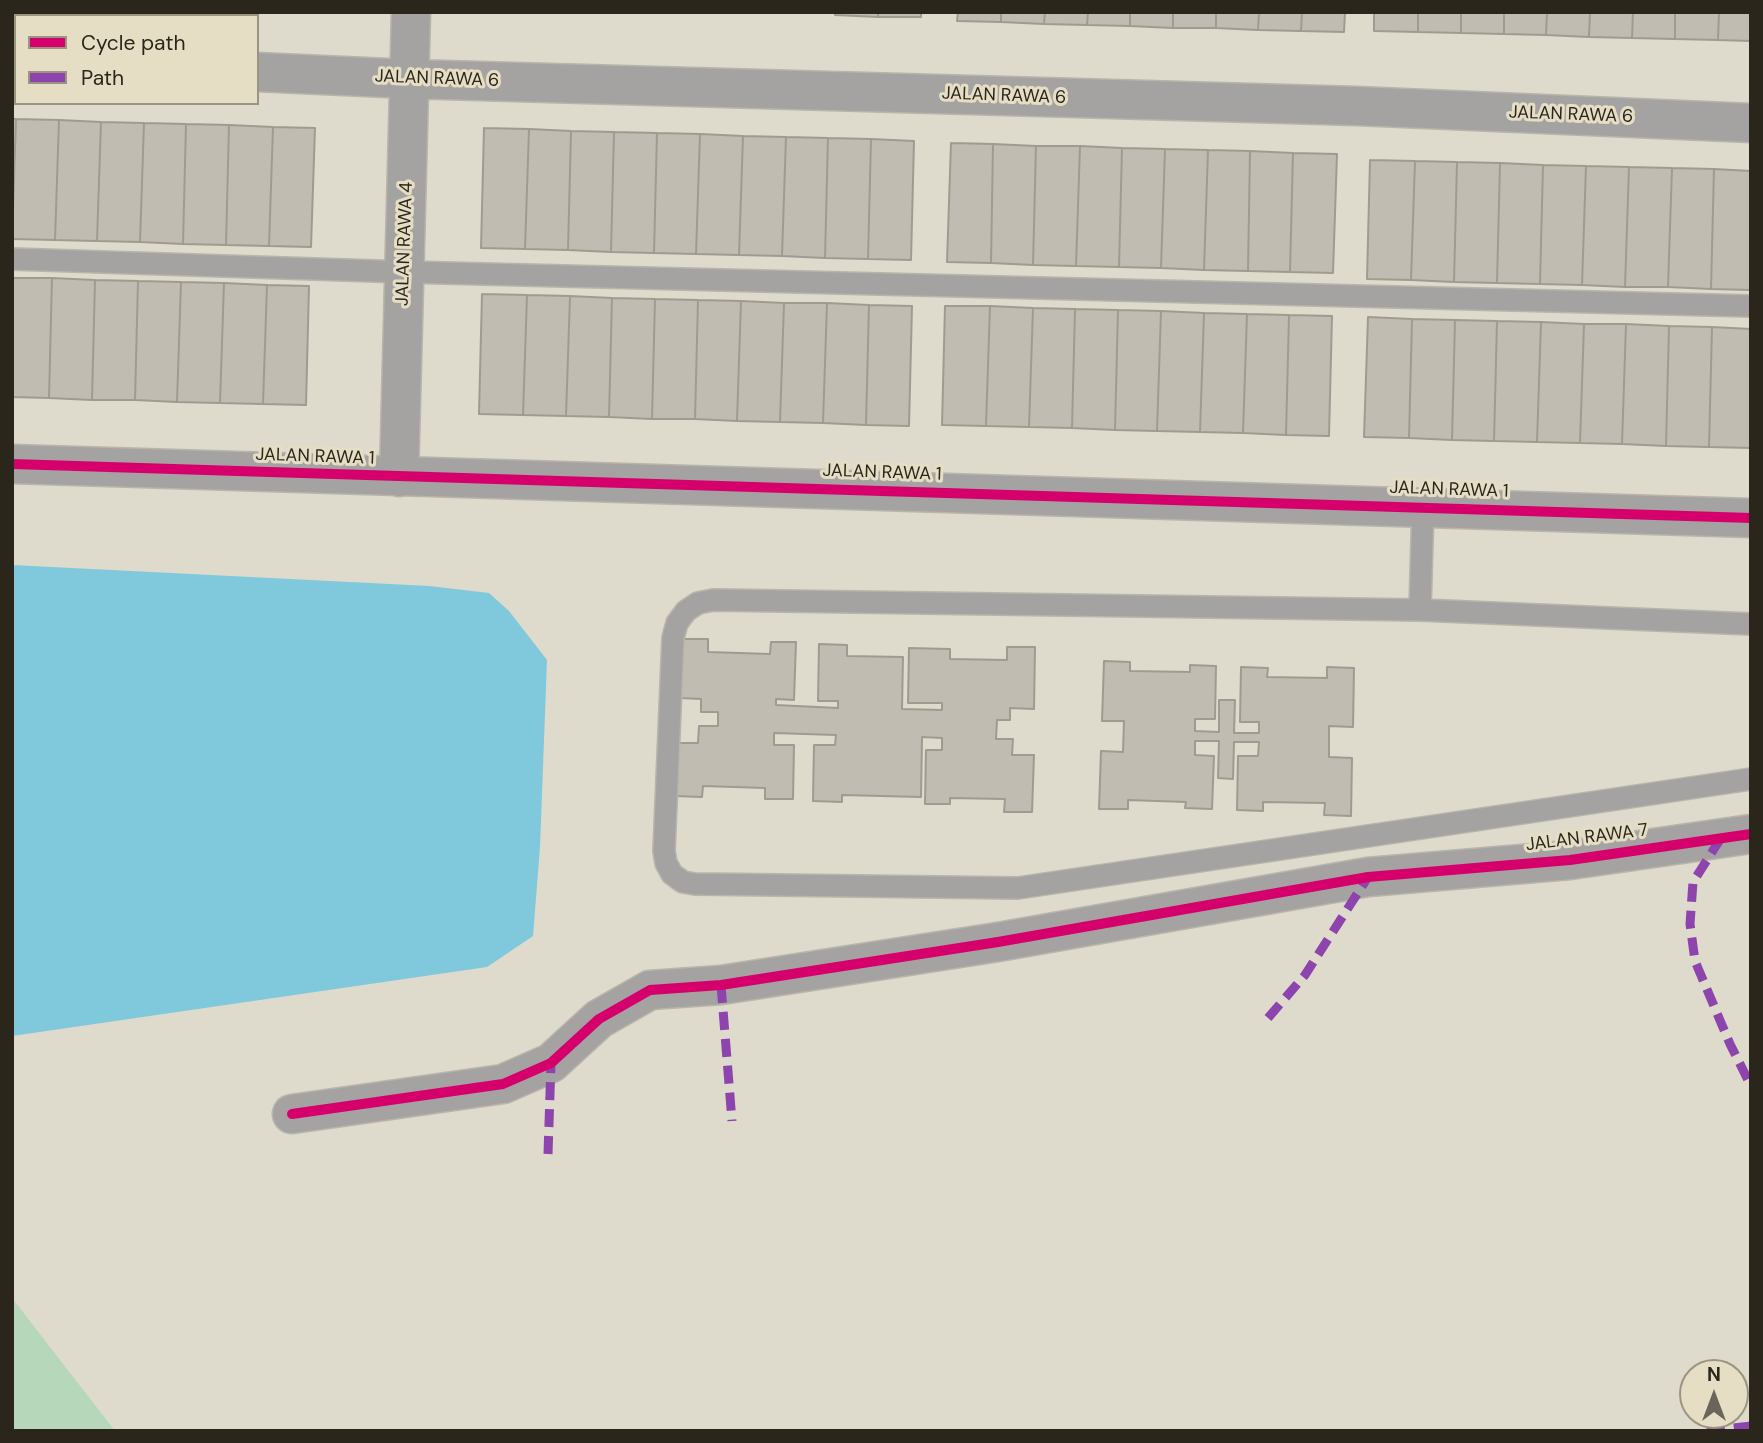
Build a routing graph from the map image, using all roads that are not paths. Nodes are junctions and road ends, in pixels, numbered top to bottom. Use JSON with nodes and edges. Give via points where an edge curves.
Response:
{"nodes":[{"id":1,"x":411,"y":12,"type":"edge"},
{"id":2,"x":259,"y":72,"type":"edge"},
{"id":3,"x":410,"y":79,"type":"junction"},
{"id":4,"x":1751,"y":123,"type":"edge"},
{"id":5,"x":12,"y":259,"type":"edge"},
{"id":6,"x":405,"y":272,"type":"junction"},
{"id":7,"x":1751,"y":306,"type":"edge"},
{"id":8,"x":12,"y":464,"type":"edge"},
{"id":9,"x":399,"y":477,"type":"junction"},
{"id":10,"x":1423,"y":506,"type":"junction"},
{"id":11,"x":1751,"y":518,"type":"edge"},
{"id":12,"x":1420,"y":610,"type":"junction"},
{"id":13,"x":1751,"y":624,"type":"edge"},
{"id":14,"x":1751,"y":779,"type":"edge"},
{"id":15,"x":1751,"y":834,"type":"edge"},
{"id":16,"x":292,"y":1114,"type":"dead end"}],
"edges":[{"from":1,"to":3,"type":"street","name":"JALAN RAWA 4"},
{"from":2,"to":3,"type":"street","name":"JALAN RAWA 6"},
{"from":3,"to":4,"type":"street","name":"JALAN RAWA 6","via":[[1343,106]]},
{"from":3,"to":6,"type":"street","name":"JALAN RAWA 4"},
{"from":5,"to":6,"type":"lane"},
{"from":6,"to":7,"type":"lane"},
{"from":6,"to":9,"type":"street","name":"JALAN RAWA 4"},
{"from":8,"to":9,"type":"street","name":"JALAN RAWA 1"},
{"from":9,"to":10,"type":"street","name":"JALAN RAWA 1"},
{"from":10,"to":11,"type":"street","name":"JALAN RAWA 1"},
{"from":10,"to":12,"type":"lane"},
{"from":12,"to":13,"type":"lane"},
{"from":12,"to":14,"type":"lane","via":[[698,603],[685,611],[673,638],[666,863],[672,874],[695,884],[1018,888]]},
{"from":15,"to":16,"type":"street","name":"JALAN RAWA 7","via":[[1570,860],[1368,877],[998,942],[721,985],[650,990],[599,1019],[551,1063],[503,1084]]}]}
